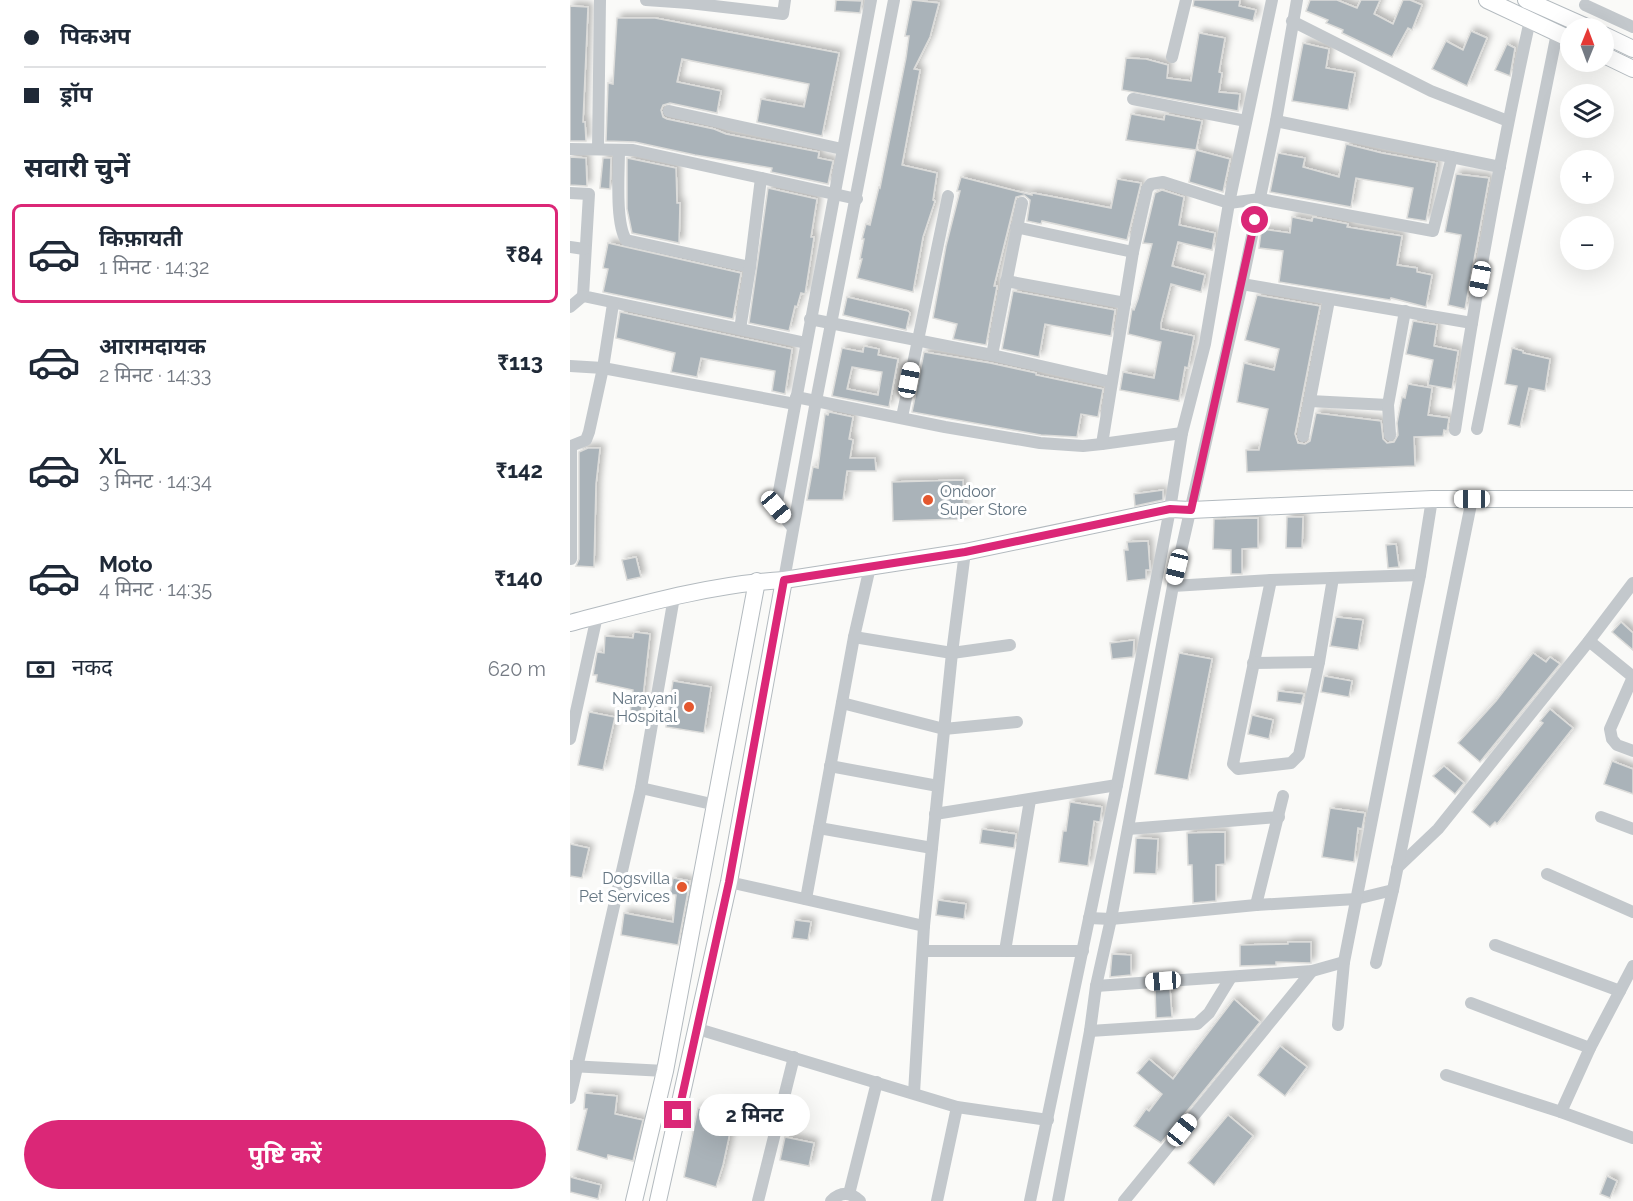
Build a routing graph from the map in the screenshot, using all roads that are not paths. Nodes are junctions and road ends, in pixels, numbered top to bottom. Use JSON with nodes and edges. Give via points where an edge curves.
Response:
{"nodes":[{"id":1,"x":600,"y":0,"type":"edge"},
{"id":2,"x":646,"y":0,"type":"edge"},
{"id":3,"x":785,"y":0,"type":"edge"},
{"id":4,"x":871,"y":0,"type":"edge"},
{"id":5,"x":894,"y":0,"type":"edge"},
{"id":6,"x":1186,"y":0,"type":"edge"},
{"id":7,"x":1272,"y":0,"type":"edge"},
{"id":8,"x":1297,"y":0,"type":"edge"},
{"id":9,"x":1487,"y":0,"type":"edge"},
{"id":10,"x":1526,"y":0,"type":"edge"},
{"id":11,"x":1586,"y":2,"type":"edge"},
{"id":12,"x":1565,"y":18,"type":"edge"},
{"id":13,"x":1585,"y":18,"type":"edge"},
{"id":14,"x":1530,"y":20,"type":"junction"},
{"id":15,"x":1292,"y":21,"type":"junction"},
{"id":16,"x":1633,"y":27,"type":"edge"},
{"id":17,"x":1560,"y":34,"type":"edge"},
{"id":18,"x":1614,"y":40,"type":"edge"},
{"id":19,"x":1633,"y":49,"type":"edge"},
{"id":20,"x":1560,"y":54,"type":"edge"},
{"id":21,"x":1172,"y":57,"type":"dead end"},
{"id":22,"x":1614,"y":60,"type":"edge"},
{"id":23,"x":1633,"y":69,"type":"edge"},
{"id":24,"x":1133,"y":99,"type":"dead end"},
{"id":25,"x":669,"y":111,"type":"dead end"},
{"id":26,"x":1276,"y":121,"type":"junction"},
{"id":27,"x":1508,"y":121,"type":"junction"},
{"id":28,"x":1246,"y":122,"type":"junction"},
{"id":29,"x":570,"y":149,"type":"edge"},
{"id":30,"x":598,"y":149,"type":"junction"},
{"id":31,"x":842,"y":149,"type":"junction"},
{"id":32,"x":619,"y":150,"type":"junction"},
{"id":33,"x":1452,"y":157,"type":"junction"},
{"id":34,"x":1500,"y":167,"type":"junction"},
{"id":35,"x":761,"y":178,"type":"junction"},
{"id":36,"x":570,"y":193,"type":"edge"},
{"id":37,"x":834,"y":194,"type":"junction"},
{"id":38,"x":948,"y":196,"type":"dead end"},
{"id":39,"x":857,"y":199,"type":"junction"},
{"id":40,"x":1260,"y":199,"type":"junction"},
{"id":41,"x":1022,"y":203,"type":"dead end"},
{"id":42,"x":1229,"y":203,"type":"junction"},
{"id":43,"x":1016,"y":227,"type":"junction"},
{"id":44,"x":570,"y":247,"type":"edge"},
{"id":45,"x":585,"y":249,"type":"junction"},
{"id":46,"x":1133,"y":252,"type":"junction"},
{"id":47,"x":750,"y":267,"type":"junction"},
{"id":48,"x":1006,"y":280,"type":"junction"},
{"id":49,"x":1242,"y":284,"type":"junction"},
{"id":50,"x":583,"y":296,"type":"junction"},
{"id":51,"x":1329,"y":300,"type":"junction"},
{"id":52,"x":1125,"y":303,"type":"junction"},
{"id":53,"x":613,"y":304,"type":"junction"},
{"id":54,"x":570,"y":307,"type":"edge"},
{"id":55,"x":1405,"y":311,"type":"junction"},
{"id":56,"x":810,"y":319,"type":"junction"},
{"id":57,"x":1472,"y":323,"type":"junction"},
{"id":58,"x":832,"y":324,"type":"junction"},
{"id":59,"x":740,"y":329,"type":"junction"},
{"id":60,"x":916,"y":342,"type":"junction"},
{"id":61,"x":806,"y":343,"type":"junction"},
{"id":62,"x":992,"y":355,"type":"junction"},
{"id":63,"x":570,"y":366,"type":"edge"},
{"id":64,"x":603,"y":368,"type":"junction"},
{"id":65,"x":1111,"y":382,"type":"junction"},
{"id":66,"x":796,"y":400,"type":"junction"},
{"id":67,"x":816,"y":401,"type":"junction"},
{"id":68,"x":1310,"y":401,"type":"junction"},
{"id":69,"x":1388,"y":405,"type":"junction"},
{"id":70,"x":902,"y":417,"type":"junction"},
{"id":71,"x":1477,"y":429,"type":"dead end"},
{"id":72,"x":1455,"y":430,"type":"dead end"},
{"id":73,"x":1182,"y":433,"type":"junction"},
{"id":74,"x":1390,"y":435,"type":"dead end"},
{"id":75,"x":1303,"y":436,"type":"dead end"},
{"id":76,"x":1102,"y":444,"type":"junction"},
{"id":77,"x":1432,"y":499,"type":"junction"},
{"id":78,"x":1472,"y":499,"type":"junction"},
{"id":79,"x":1633,"y":499,"type":"edge"},
{"id":80,"x":1170,"y":509,"type":"junction"},
{"id":81,"x":1191,"y":510,"type":"junction"},
{"id":82,"x":793,"y":528,"type":"junction"},
{"id":83,"x":965,"y":552,"type":"junction"},
{"id":84,"x":571,"y":560,"type":"edge"},
{"id":85,"x":870,"y":567,"type":"junction"},
{"id":86,"x":1420,"y":575,"type":"junction"},
{"id":87,"x":1333,"y":578,"type":"junction"},
{"id":88,"x":784,"y":580,"type":"junction"},
{"id":89,"x":1271,"y":580,"type":"junction"},
{"id":90,"x":757,"y":582,"type":"junction"},
{"id":91,"x":1633,"y":583,"type":"edge"},
{"id":92,"x":1173,"y":586,"type":"junction"},
{"id":93,"x":674,"y":597,"type":"junction"},
{"id":94,"x":597,"y":616,"type":"junction"},
{"id":95,"x":570,"y":623,"type":"edge"},
{"id":96,"x":854,"y":637,"type":"junction"},
{"id":97,"x":1590,"y":641,"type":"junction"},
{"id":98,"x":1010,"y":645,"type":"dead end"},
{"id":99,"x":952,"y":653,"type":"junction"},
{"id":100,"x":1319,"y":662,"type":"junction"},
{"id":101,"x":1253,"y":663,"type":"junction"},
{"id":102,"x":1632,"y":677,"type":"edge"},
{"id":103,"x":842,"y":703,"type":"junction"},
{"id":104,"x":1017,"y":722,"type":"dead end"},
{"id":105,"x":944,"y":729,"type":"junction"},
{"id":106,"x":570,"y":739,"type":"edge"},
{"id":107,"x":1633,"y":751,"type":"edge"},
{"id":108,"x":830,"y":766,"type":"junction"},
{"id":109,"x":1117,"y":785,"type":"junction"},
{"id":110,"x":938,"y":786,"type":"junction"},
{"id":111,"x":641,"y":788,"type":"junction"},
{"id":112,"x":1283,"y":796,"type":"dead end"},
{"id":113,"x":1030,"y":800,"type":"junction"},
{"id":114,"x":716,"y":805,"type":"junction"},
{"id":115,"x":935,"y":814,"type":"junction"},
{"id":116,"x":1279,"y":817,"type":"junction"},
{"id":117,"x":1601,"y":817,"type":"dead end"},
{"id":118,"x":819,"y":828,"type":"junction"},
{"id":119,"x":1128,"y":829,"type":"junction"},
{"id":120,"x":1633,"y":829,"type":"edge"},
{"id":121,"x":932,"y":848,"type":"junction"},
{"id":122,"x":1397,"y":868,"type":"junction"},
{"id":123,"x":1547,"y":874,"type":"dead end"},
{"id":124,"x":729,"y":882,"type":"junction"},
{"id":125,"x":1393,"y":890,"type":"junction"},
{"id":126,"x":806,"y":899,"type":"junction"},
{"id":127,"x":1356,"y":899,"type":"junction"},
{"id":128,"x":1256,"y":905,"type":"junction"},
{"id":129,"x":1633,"y":912,"type":"edge"},
{"id":130,"x":1089,"y":918,"type":"junction"},
{"id":131,"x":1111,"y":919,"type":"junction"},
{"id":132,"x":924,"y":926,"type":"junction"},
{"id":133,"x":1495,"y":945,"type":"dead end"},
{"id":134,"x":923,"y":951,"type":"junction"},
{"id":135,"x":1005,"y":951,"type":"junction"},
{"id":136,"x":1083,"y":951,"type":"junction"},
{"id":137,"x":1344,"y":962,"type":"junction"},
{"id":138,"x":1376,"y":963,"type":"dead end"},
{"id":139,"x":1633,"y":966,"type":"edge"},
{"id":140,"x":1312,"y":971,"type":"junction"},
{"id":141,"x":1231,"y":977,"type":"junction"},
{"id":142,"x":1096,"y":986,"type":"junction"},
{"id":143,"x":1620,"y":991,"type":"junction"},
{"id":144,"x":1471,"y":1003,"type":"dead end"},
{"id":145,"x":1338,"y":1025,"type":"dead end"},
{"id":146,"x":698,"y":1029,"type":"junction"},
{"id":147,"x":1090,"y":1031,"type":"junction"},
{"id":148,"x":1590,"y":1048,"type":"junction"},
{"id":149,"x":794,"y":1057,"type":"junction"},
{"id":150,"x":574,"y":1066,"type":"edge"},
{"id":151,"x":664,"y":1071,"type":"junction"},
{"id":152,"x":1446,"y":1075,"type":"dead end"},
{"id":153,"x":877,"y":1082,"type":"junction"},
{"id":154,"x":914,"y":1094,"type":"junction"},
{"id":155,"x":570,"y":1098,"type":"edge"},
{"id":156,"x":957,"y":1107,"type":"junction"},
{"id":157,"x":1561,"y":1112,"type":"junction"},
{"id":158,"x":1048,"y":1120,"type":"junction"},
{"id":159,"x":1633,"y":1138,"type":"edge"},
{"id":160,"x":849,"y":1194,"type":"junction"},
{"id":161,"x":634,"y":1201,"type":"edge"},
{"id":162,"x":658,"y":1201,"type":"edge"},
{"id":163,"x":758,"y":1201,"type":"edge"},
{"id":164,"x":831,"y":1201,"type":"edge"},
{"id":165,"x":860,"y":1201,"type":"edge"},
{"id":166,"x":937,"y":1201,"type":"edge"},
{"id":167,"x":1030,"y":1201,"type":"edge"},
{"id":168,"x":1061,"y":1201,"type":"edge"},
{"id":169,"x":1124,"y":1201,"type":"edge"}],
"edges":[{"from":1,"to":30,"type":"street"},
{"from":2,"to":3,"type":"street","via":[[783,14]]},
{"from":4,"to":31,"type":"street"},
{"from":5,"to":39,"type":"street"},
{"from":6,"to":21,"type":"street"},
{"from":7,"to":28,"type":"street"},
{"from":8,"to":15,"type":"street"},
{"from":9,"to":14,"type":"street"},
{"from":10,"to":12,"type":"street"},
{"from":11,"to":13,"type":"street"},
{"from":11,"to":16,"type":"street"},
{"from":14,"to":17,"type":"street"},
{"from":14,"to":27,"type":"street"},
{"from":15,"to":26,"type":"street"},
{"from":15,"to":27,"type":"street","via":[[1431,91]]},
{"from":18,"to":19,"type":"street"},
{"from":20,"to":71,"type":"street"},
{"from":22,"to":23,"type":"street"},
{"from":24,"to":28,"type":"street"},
{"from":25,"to":31,"type":"street"},
{"from":26,"to":33,"type":"street"},
{"from":26,"to":40,"type":"street"},
{"from":27,"to":34,"type":"street"},
{"from":28,"to":42,"type":"street"},
{"from":29,"to":30,"type":"street"},
{"from":30,"to":32,"type":"street"},
{"from":31,"to":37,"type":"street"},
{"from":32,"to":35,"type":"street"},
{"from":32,"to":47,"type":"street","via":[[621,232],[626,240]]},
{"from":33,"to":34,"type":"street"},
{"from":33,"to":40,"type":"street","via":[[1433,231]]},
{"from":34,"to":57,"type":"street"},
{"from":35,"to":37,"type":"street"},
{"from":35,"to":47,"type":"street"},
{"from":36,"to":45,"type":"street","via":[[589,194]]},
{"from":37,"to":39,"type":"street"},
{"from":37,"to":56,"type":"street"},
{"from":38,"to":60,"type":"street"},
{"from":39,"to":58,"type":"street"},
{"from":40,"to":42,"type":"street"},
{"from":40,"to":49,"type":"street"},
{"from":41,"to":43,"type":"street"},
{"from":42,"to":46,"type":"street","via":[[1163,182],[1151,184]]},
{"from":42,"to":73,"type":"street","via":[[1205,344]]},
{"from":43,"to":46,"type":"street"},
{"from":43,"to":48,"type":"street"},
{"from":44,"to":45,"type":"street"},
{"from":45,"to":50,"type":"street"},
{"from":46,"to":52,"type":"street"},
{"from":47,"to":59,"type":"street"},
{"from":48,"to":52,"type":"street"},
{"from":48,"to":62,"type":"street"},
{"from":49,"to":51,"type":"street"},
{"from":49,"to":81,"type":"street"},
{"from":50,"to":53,"type":"street"},
{"from":50,"to":54,"type":"street"},
{"from":51,"to":55,"type":"street"},
{"from":51,"to":68,"type":"street"},
{"from":52,"to":65,"type":"street"},
{"from":53,"to":59,"type":"street"},
{"from":53,"to":64,"type":"street"},
{"from":55,"to":57,"type":"street"},
{"from":55,"to":69,"type":"street"},
{"from":56,"to":58,"type":"street"},
{"from":56,"to":61,"type":"street"},
{"from":57,"to":72,"type":"street"},
{"from":58,"to":60,"type":"street"},
{"from":58,"to":67,"type":"street"},
{"from":59,"to":61,"type":"street"},
{"from":60,"to":62,"type":"street"},
{"from":60,"to":70,"type":"street"},
{"from":61,"to":66,"type":"street"},
{"from":62,"to":65,"type":"street"},
{"from":63,"to":64,"type":"street"},
{"from":64,"to":66,"type":"street"},
{"from":64,"to":84,"type":"street","via":[[586,440],[571,446]]},
{"from":65,"to":76,"type":"street"},
{"from":66,"to":67,"type":"street"},
{"from":66,"to":82,"type":"street","via":[[776,507]]},
{"from":67,"to":70,"type":"street"},
{"from":67,"to":82,"type":"street"},
{"from":68,"to":69,"type":"street"},
{"from":68,"to":75,"type":"street"},
{"from":69,"to":74,"type":"street"},
{"from":70,"to":76,"type":"street","via":[[1040,443]]},
{"from":73,"to":76,"type":"street"},
{"from":73,"to":80,"type":"street"},
{"from":77,"to":78,"type":"street"},
{"from":77,"to":81,"type":"street"},
{"from":77,"to":86,"type":"street"},
{"from":78,"to":79,"type":"street"},
{"from":78,"to":122,"type":"street"},
{"from":80,"to":81,"type":"street"},
{"from":80,"to":83,"type":"street"},
{"from":80,"to":109,"type":"street"},
{"from":81,"to":92,"type":"street"},
{"from":82,"to":88,"type":"street"},
{"from":83,"to":85,"type":"street"},
{"from":83,"to":99,"type":"street"},
{"from":85,"to":88,"type":"street"},
{"from":85,"to":96,"type":"street"},
{"from":86,"to":87,"type":"street"},
{"from":86,"to":127,"type":"street"},
{"from":87,"to":89,"type":"street"},
{"from":87,"to":100,"type":"street"},
{"from":88,"to":90,"type":"street"},
{"from":88,"to":124,"type":"street"},
{"from":89,"to":92,"type":"street"},
{"from":89,"to":101,"type":"street"},
{"from":90,"to":93,"type":"street"},
{"from":90,"to":114,"type":"street"},
{"from":91,"to":97,"type":"street"},
{"from":92,"to":119,"type":"street"},
{"from":93,"to":94,"type":"street"},
{"from":93,"to":111,"type":"street"},
{"from":94,"to":95,"type":"street"},
{"from":94,"to":106,"type":"street"},
{"from":96,"to":99,"type":"street"},
{"from":96,"to":103,"type":"street"},
{"from":97,"to":102,"type":"street"},
{"from":97,"to":122,"type":"street","via":[[1438,829]]},
{"from":98,"to":99,"type":"street"},
{"from":99,"to":105,"type":"street"},
{"from":100,"to":101,"type":"street"},
{"from":100,"to":101,"type":"street","via":[[1299,755],[1291,763],[1238,769],[1233,764]]},
{"from":102,"to":107,"type":"street","via":[[1610,729],[1617,745]]},
{"from":103,"to":105,"type":"street"},
{"from":103,"to":108,"type":"street"},
{"from":104,"to":105,"type":"street"},
{"from":105,"to":110,"type":"street"},
{"from":108,"to":110,"type":"street"},
{"from":108,"to":118,"type":"street"},
{"from":109,"to":113,"type":"street"},
{"from":109,"to":130,"type":"street"},
{"from":110,"to":115,"type":"street"},
{"from":111,"to":114,"type":"street"},
{"from":111,"to":150,"type":"street"},
{"from":112,"to":116,"type":"street"},
{"from":113,"to":115,"type":"street"},
{"from":113,"to":135,"type":"street"},
{"from":114,"to":151,"type":"street"},
{"from":115,"to":121,"type":"street"},
{"from":116,"to":119,"type":"street"},
{"from":116,"to":128,"type":"street"},
{"from":117,"to":120,"type":"street"},
{"from":118,"to":121,"type":"street"},
{"from":118,"to":126,"type":"street"},
{"from":119,"to":131,"type":"street"},
{"from":121,"to":132,"type":"street"},
{"from":122,"to":125,"type":"street"},
{"from":123,"to":129,"type":"street"},
{"from":124,"to":126,"type":"street"},
{"from":124,"to":146,"type":"street"},
{"from":125,"to":127,"type":"street"},
{"from":125,"to":138,"type":"street"},
{"from":126,"to":132,"type":"street"},
{"from":127,"to":128,"type":"street"},
{"from":127,"to":137,"type":"street"},
{"from":128,"to":131,"type":"street"},
{"from":130,"to":131,"type":"street"},
{"from":130,"to":136,"type":"street"},
{"from":131,"to":142,"type":"street"},
{"from":132,"to":134,"type":"street"},
{"from":133,"to":143,"type":"street"},
{"from":134,"to":135,"type":"street"},
{"from":134,"to":154,"type":"street"},
{"from":135,"to":136,"type":"street"},
{"from":136,"to":158,"type":"street"},
{"from":137,"to":140,"type":"street"},
{"from":137,"to":145,"type":"street"},
{"from":139,"to":143,"type":"street"},
{"from":140,"to":141,"type":"street"},
{"from":140,"to":169,"type":"street"},
{"from":141,"to":142,"type":"street"},
{"from":141,"to":147,"type":"street","via":[[1209,1013],[1197,1024]]},
{"from":142,"to":147,"type":"street"},
{"from":143,"to":148,"type":"street"},
{"from":144,"to":148,"type":"street"},
{"from":146,"to":149,"type":"street"},
{"from":146,"to":162,"type":"street"},
{"from":147,"to":168,"type":"street"},
{"from":148,"to":157,"type":"street"},
{"from":149,"to":153,"type":"street"},
{"from":149,"to":163,"type":"street"},
{"from":150,"to":151,"type":"street"},
{"from":150,"to":155,"type":"street"},
{"from":151,"to":161,"type":"street"},
{"from":152,"to":157,"type":"street"},
{"from":153,"to":154,"type":"street"},
{"from":153,"to":160,"type":"street"},
{"from":154,"to":156,"type":"street"},
{"from":156,"to":158,"type":"street"},
{"from":156,"to":166,"type":"street"},
{"from":157,"to":159,"type":"street"},
{"from":158,"to":167,"type":"street"},
{"from":160,"to":164,"type":"street"},
{"from":160,"to":165,"type":"street"}]}
